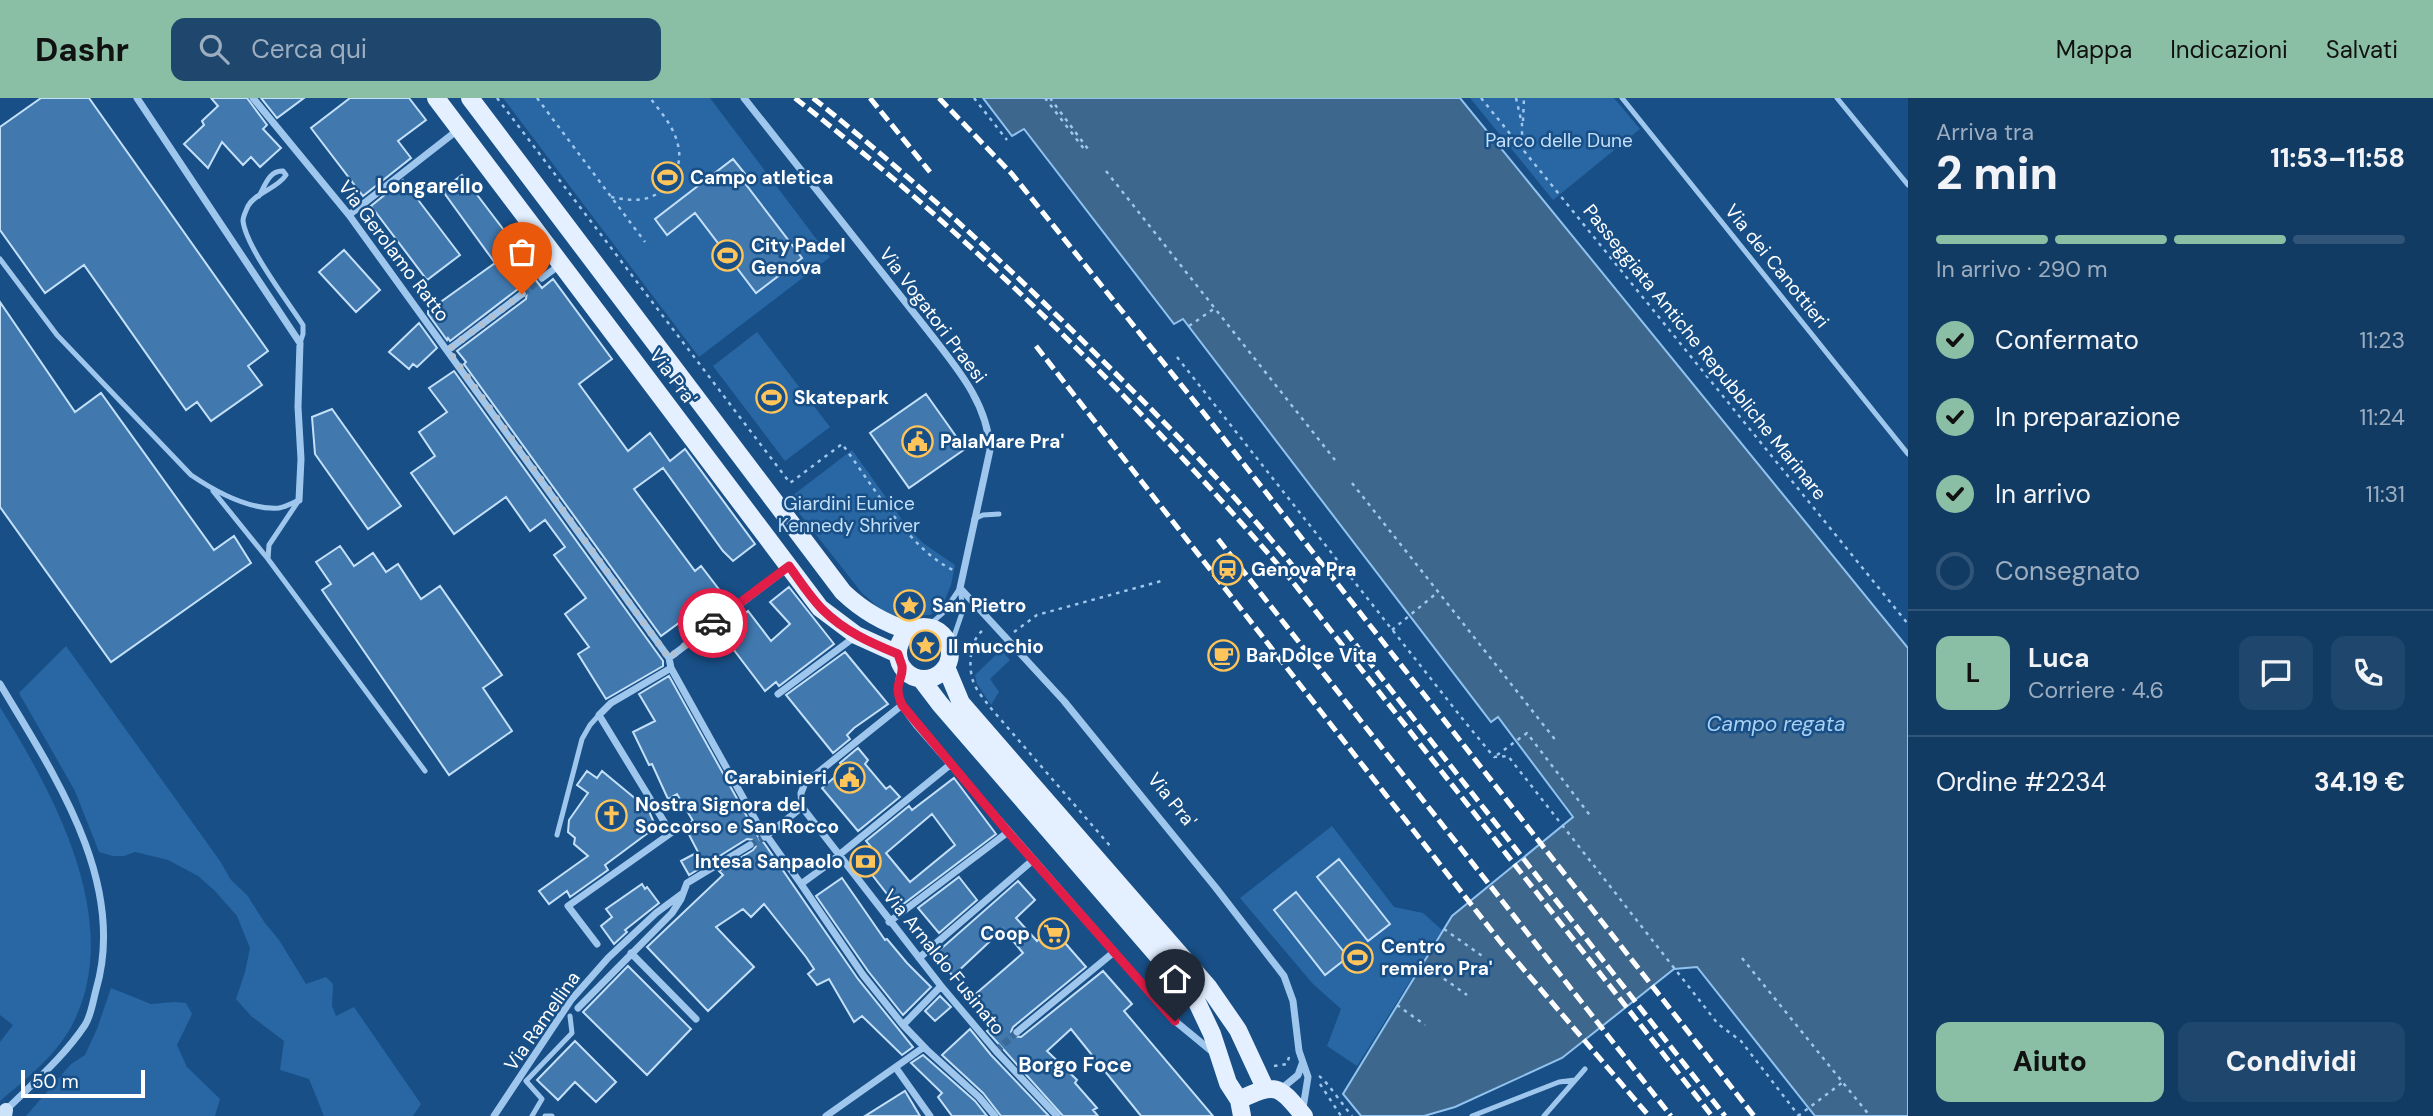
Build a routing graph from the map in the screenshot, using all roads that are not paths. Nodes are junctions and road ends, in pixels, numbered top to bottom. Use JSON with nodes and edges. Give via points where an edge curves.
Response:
{"nodes":[{"id":1,"x":137,"y":98,"type":"edge"},
{"id":2,"x":253,"y":98,"type":"edge"},
{"id":3,"x":436,"y":98,"type":"edge"},
{"id":4,"x":470,"y":98,"type":"edge"},
{"id":5,"x":744,"y":98,"type":"edge"},
{"id":6,"x":1622,"y":98,"type":"edge"},
{"id":7,"x":1837,"y":98,"type":"edge"},
{"id":8,"x":460,"y":129,"type":"junction"},
{"id":9,"x":1908,"y":184,"type":"edge"},
{"id":10,"x":259,"y":196,"type":"junction"},
{"id":11,"x":349,"y":215,"type":"junction"},
{"id":12,"x":0,"y":259,"type":"edge"},
{"id":13,"x":561,"y":264,"type":"junction"},
{"id":14,"x":542,"y":278,"type":"tunnel mouth"},
{"id":15,"x":522,"y":294,"type":"tunnel mouth"},
{"id":16,"x":300,"y":343,"type":"junction"},
{"id":17,"x":448,"y":350,"type":"junction"},
{"id":18,"x":1908,"y":454,"type":"edge"},
{"id":19,"x":211,"y":489,"type":"junction"},
{"id":20,"x":299,"y":499,"type":"junction"},
{"id":21,"x":999,"y":514,"type":"dead end"},
{"id":22,"x":974,"y":520,"type":"junction"},
{"id":23,"x":268,"y":559,"type":"junction"},
{"id":24,"x":789,"y":566,"type":"junction"},
{"id":25,"x":960,"y":588,"type":"junction"},
{"id":26,"x":919,"y":629,"type":"junction"},
{"id":27,"x":856,"y":635,"type":"junction"},
{"id":28,"x":950,"y":648,"type":"junction"},
{"id":29,"x":669,"y":658,"type":"junction"},
{"id":30,"x":899,"y":659,"type":"junction"},
{"id":31,"x":946,"y":667,"type":"junction"},
{"id":32,"x":671,"y":668,"type":"junction"},
{"id":33,"x":921,"y":678,"type":"junction"},
{"id":34,"x":0,"y":684,"type":"edge"},
{"id":35,"x":778,"y":694,"type":"dead end"},
{"id":36,"x":902,"y":705,"type":"junction"},
{"id":37,"x":599,"y":715,"type":"junction"},
{"id":38,"x":951,"y":764,"type":"junction"},
{"id":39,"x":425,"y":771,"type":"dead end"},
{"id":40,"x":802,"y":807,"type":"junction"},
{"id":41,"x":1008,"y":832,"type":"junction"},
{"id":42,"x":557,"y":835,"type":"dead end"},
{"id":43,"x":766,"y":837,"type":"junction"},
{"id":44,"x":750,"y":845,"type":"tunnel mouth"},
{"id":45,"x":838,"y":856,"type":"junction"},
{"id":46,"x":1033,"y":860,"type":"junction"},
{"id":47,"x":801,"y":884,"type":"junction"},
{"id":48,"x":683,"y":893,"type":"junction"},
{"id":49,"x":889,"y":922,"type":"junction"},
{"id":50,"x":597,"y":944,"type":"dead end"},
{"id":51,"x":631,"y":953,"type":"junction"},
{"id":52,"x":1114,"y":953,"type":"junction"},
{"id":53,"x":919,"y":958,"type":"junction"},
{"id":54,"x":941,"y":986,"type":"junction"},
{"id":55,"x":578,"y":1008,"type":"dead end"},
{"id":56,"x":570,"y":1016,"type":"dead end"},
{"id":57,"x":696,"y":1019,"type":"dead end"},
{"id":58,"x":903,"y":1025,"type":"junction"},
{"id":59,"x":1017,"y":1032,"type":"tunnel mouth"},
{"id":60,"x":924,"y":1047,"type":"junction"},
{"id":61,"x":1220,"y":1058,"type":"junction"},
{"id":62,"x":1302,"y":1064,"type":"junction"},
{"id":63,"x":896,"y":1068,"type":"junction"},
{"id":64,"x":1585,"y":1069,"type":"dead end"},
{"id":65,"x":1575,"y":1080,"type":"junction"},
{"id":66,"x":1273,"y":1089,"type":"junction"},
{"id":67,"x":1240,"y":1108,"type":"edge"},
{"id":68,"x":4,"y":1114,"type":"edge"},
{"id":69,"x":1303,"y":1115,"type":"edge"},
{"id":70,"x":494,"y":1116,"type":"edge"},
{"id":71,"x":532,"y":1116,"type":"edge"},
{"id":72,"x":545,"y":1116,"type":"edge"},
{"id":73,"x":552,"y":1116,"type":"edge"},
{"id":74,"x":826,"y":1116,"type":"edge"},
{"id":75,"x":930,"y":1116,"type":"edge"},
{"id":76,"x":995,"y":1116,"type":"edge"},
{"id":77,"x":1057,"y":1116,"type":"edge"},
{"id":78,"x":1472,"y":1116,"type":"edge"},
{"id":79,"x":1544,"y":1116,"type":"edge"}],
"edges":[{"from":1,"to":16,"type":"street"},
{"from":2,"to":11,"type":"street","name":"Via Gerolamo Ratto"},
{"from":3,"to":8,"type":"main road","name":"Via Pra'"},
{"from":4,"to":26,"type":"main road","name":"Via Pra'","via":[[843,593],[887,624]]},
{"from":5,"to":22,"type":"street","name":"Via Vogatori Praesi","via":[[929,332],[981,408],[990,450]]},
{"from":6,"to":18,"type":"lane","name":"Via dei Canottieri"},
{"from":7,"to":9,"type":"lane"},
{"from":8,"to":11,"type":"street"},
{"from":8,"to":13,"type":"main road","name":"Via Pra'"},
{"from":10,"to":10,"type":"lane","via":[[282,180],[283,171],[271,175]]},
{"from":10,"to":16,"type":"lane","via":[[250,202],[243,222],[254,248],[303,325]]},
{"from":11,"to":17,"type":"street","name":"Via Gerolamo Ratto"},
{"from":12,"to":19,"type":"lane","via":[[57,335],[191,475]]},
{"from":13,"to":14,"type":"street"},
{"from":13,"to":24,"type":"main road","name":"Via Pra'"},
{"from":15,"to":17,"type":"street"},
{"from":16,"to":20,"type":"street"},
{"from":17,"to":29,"type":"street","name":"Via Gerolamo Ratto"},
{"from":19,"to":20,"type":"lane","via":[[254,506],[281,508]]},
{"from":19,"to":23,"type":"lane"},
{"from":20,"to":23,"type":"lane","via":[[269,545]]},
{"from":21,"to":22,"type":"lane"},
{"from":22,"to":25,"type":"street","name":"Via Vogatori Praesi"},
{"from":23,"to":39,"type":"lane"},
{"from":24,"to":27,"type":"main road","name":"Via Pra'","via":[[820,608]]},
{"from":24,"to":29,"type":"street"},
{"from":25,"to":26,"type":"lane","via":[[944,612]]},
{"from":25,"to":28,"type":"lane","via":[[963,610]]},
{"from":25,"to":62,"type":"street","name":"Via Pra'","via":[[1064,701],[1284,976],[1293,1001]]},
{"from":26,"to":28,"type":"main road","via":[[944,636]]},
{"from":26,"to":30,"type":"main road","via":[[901,641]]},
{"from":27,"to":30,"type":"main road","name":"Via Pra'"},
{"from":27,"to":35,"type":"street"},
{"from":28,"to":31,"type":"main road"},
{"from":29,"to":32,"type":"street","name":"Via Gerolamo Ratto"},
{"from":30,"to":33,"type":"main road","via":[[909,674]]},
{"from":30,"to":36,"type":"street","via":[[897,694]]},
{"from":31,"to":33,"type":"main road","via":[[935,676]]},
{"from":31,"to":66,"type":"main road","via":[[961,703],[1209,988]]},
{"from":32,"to":37,"type":"street"},
{"from":32,"to":43,"type":"street","name":"Via Gerolamo Ratto"},
{"from":33,"to":61,"type":"main road","via":[[1196,1000]]},
{"from":34,"to":68,"type":"street","via":[[56,779],[82,836],[101,892],[104,965],[87,1023]]},
{"from":36,"to":38,"type":"street"},
{"from":36,"to":40,"type":"street","via":[[805,782]]},
{"from":37,"to":42,"type":"lane","via":[[582,739]]},
{"from":37,"to":50,"type":"street","via":[[671,833],[568,906]]},
{"from":38,"to":41,"type":"street"},
{"from":38,"to":45,"type":"street"},
{"from":40,"to":43,"type":"street"},
{"from":40,"to":45,"type":"street","name":"Via Arnaldo Fusinato"},
{"from":41,"to":46,"type":"street"},
{"from":41,"to":49,"type":"street"},
{"from":43,"to":47,"type":"street","name":"Via Gerolamo Ratto"},
{"from":44,"to":48,"type":"street","name":"Via Ramellina","via":[[687,883]]},
{"from":45,"to":47,"type":"street"},
{"from":45,"to":49,"type":"street","name":"Via Arnaldo Fusinato"},
{"from":46,"to":52,"type":"street"},
{"from":46,"to":53,"type":"street"},
{"from":47,"to":58,"type":"street","name":"Via Gerolamo Ratto"},
{"from":48,"to":51,"type":"street","name":"Via Ramellina","via":[[672,913]]},
{"from":48,"to":70,"type":"street","name":"Via Ramellina","via":[[608,958],[571,1000]]},
{"from":49,"to":53,"type":"street","name":"Via Arnaldo Fusinato"},
{"from":51,"to":55,"type":"street","name":"Via Ramellina"},
{"from":51,"to":57,"type":"street"},
{"from":52,"to":59,"type":"street"},
{"from":52,"to":61,"type":"street","via":[[1175,1021]]},
{"from":53,"to":54,"type":"street","name":"Via Arnaldo Fusinato"},
{"from":54,"to":58,"type":"street"},
{"from":54,"to":77,"type":"street","name":"Via Arnaldo Fusinato"},
{"from":56,"to":71,"type":"lane","via":[[576,1034],[526,1080],[542,1099]]},
{"from":58,"to":60,"type":"street","name":"Via Gerolamo Ratto"},
{"from":60,"to":63,"type":"street"},
{"from":60,"to":76,"type":"street","name":"Via Gerolamo Ratto"},
{"from":61,"to":67,"type":"main road"},
{"from":62,"to":66,"type":"street","via":[[1298,1075]]},
{"from":62,"to":69,"type":"street","name":"Via Pra'","via":[[1307,1077]]},
{"from":63,"to":74,"type":"street"},
{"from":63,"to":75,"type":"street"},
{"from":64,"to":65,"type":"lane"},
{"from":65,"to":78,"type":"lane"},
{"from":65,"to":79,"type":"lane"},
{"from":66,"to":67,"type":"main road"},
{"from":66,"to":69,"type":"main road"},
{"from":72,"to":73,"type":"lane"}]}
